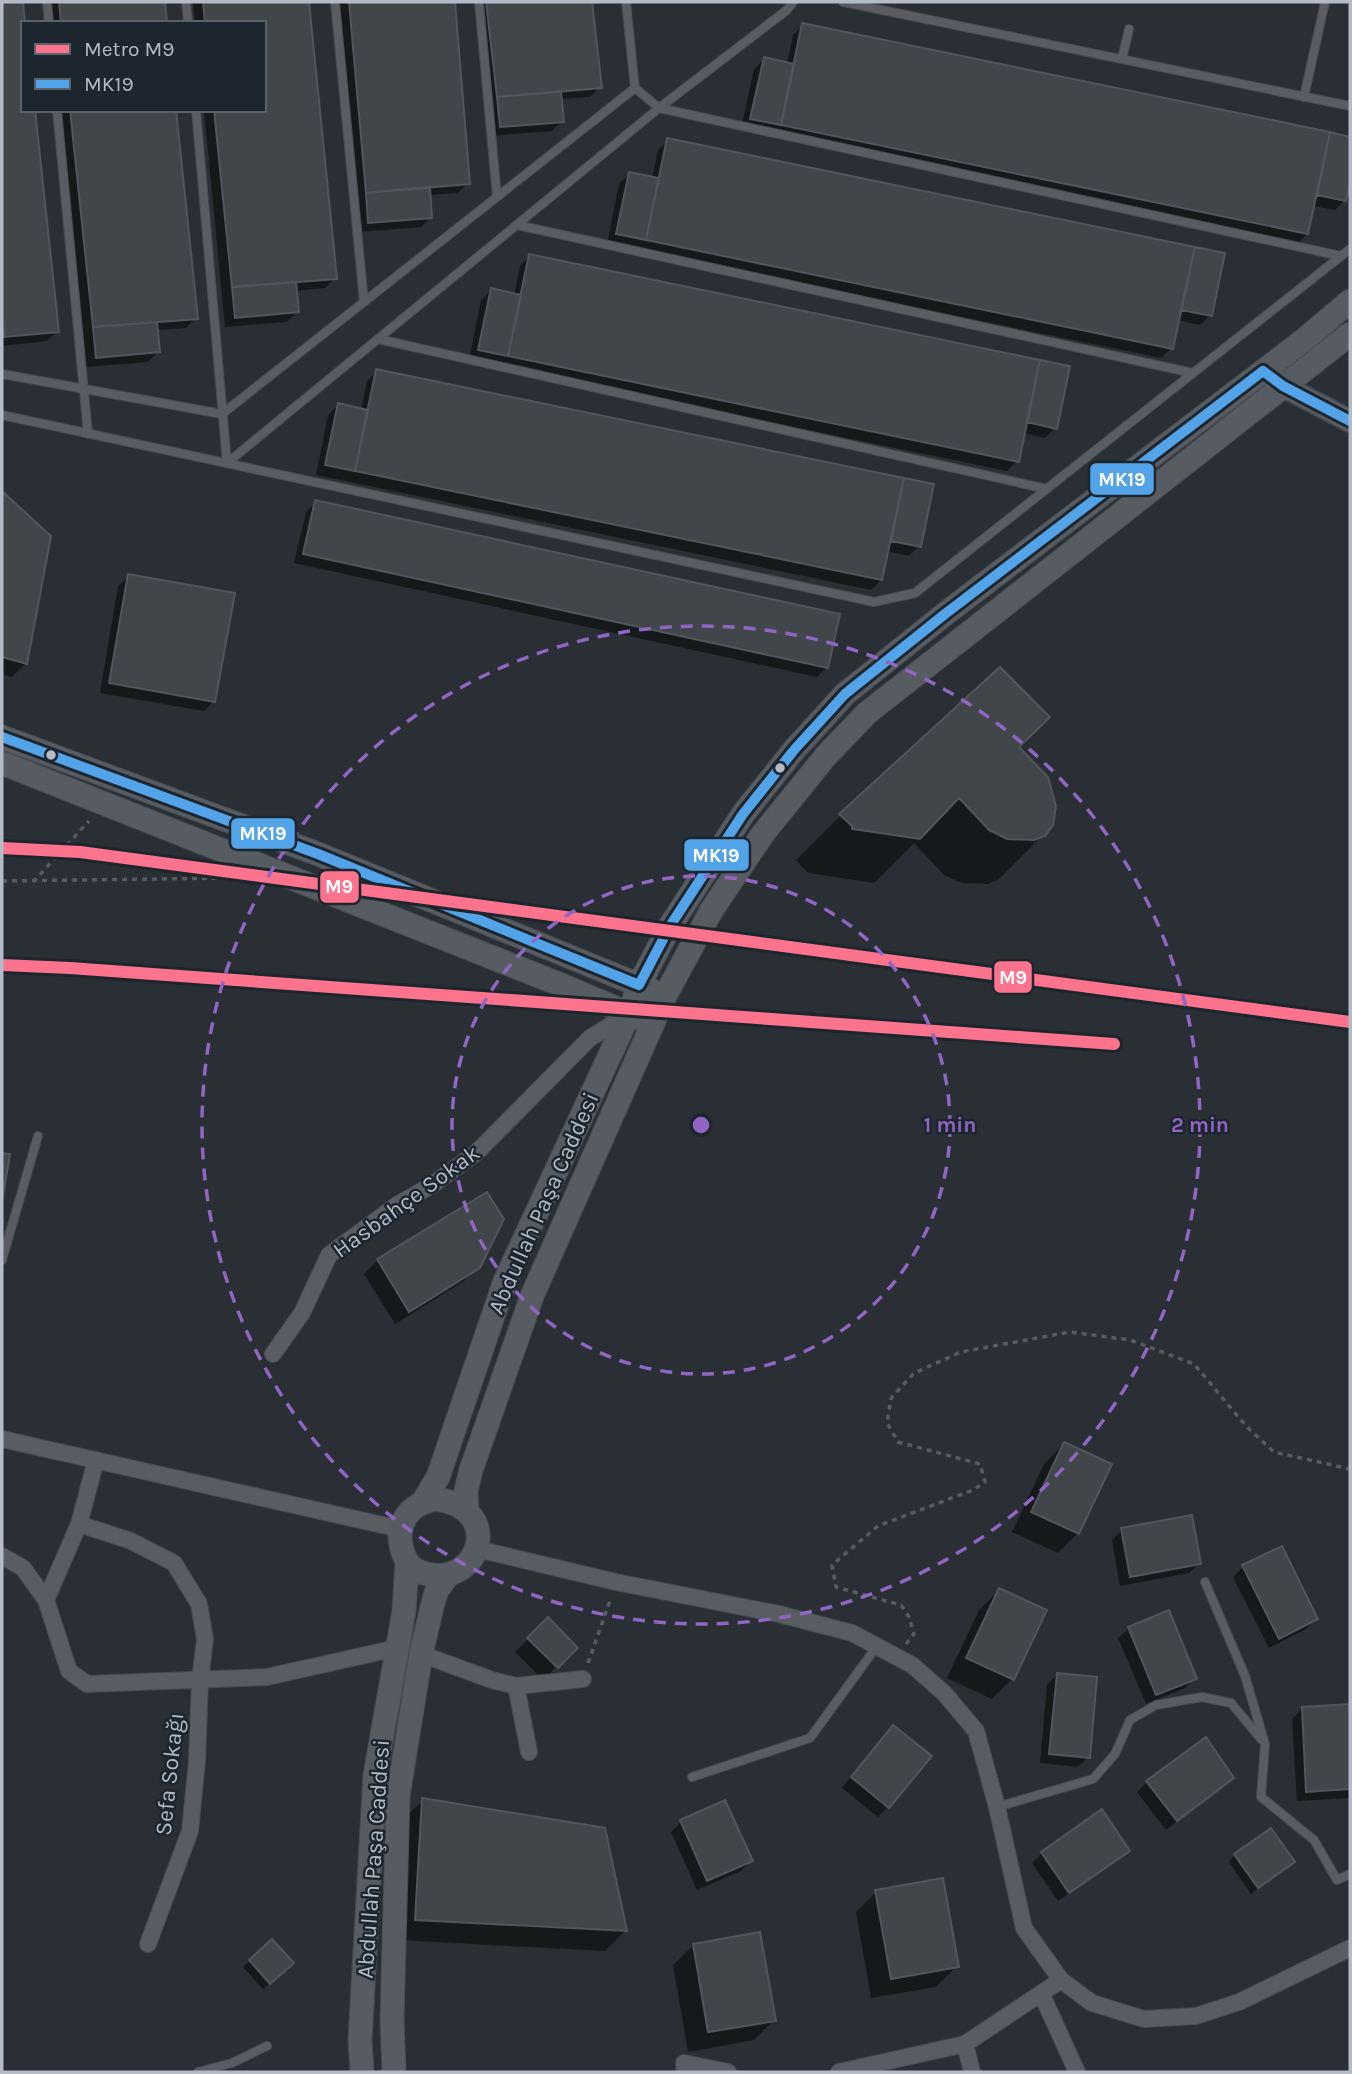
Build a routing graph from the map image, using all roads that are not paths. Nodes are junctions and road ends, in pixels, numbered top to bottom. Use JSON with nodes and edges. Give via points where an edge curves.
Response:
{"nodes":[{"id":1,"x":47,"y":2,"type":"edge"},
{"id":2,"x":186,"y":2,"type":"edge"},
{"id":3,"x":335,"y":2,"type":"edge"},
{"id":4,"x":479,"y":2,"type":"edge"},
{"id":5,"x":625,"y":2,"type":"edge"},
{"id":6,"x":793,"y":2,"type":"edge"},
{"id":7,"x":848,"y":2,"type":"edge"},
{"id":8,"x":1325,"y":2,"type":"edge"},
{"id":9,"x":49,"y":21,"type":"edge"},
{"id":10,"x":188,"y":21,"type":"edge"},
{"id":11,"x":1129,"y":29,"type":"dead end"},
{"id":12,"x":1122,"y":59,"type":"junction"},
{"id":13,"x":635,"y":88,"type":"junction"},
{"id":14,"x":1304,"y":97,"type":"junction"},
{"id":15,"x":1350,"y":106,"type":"edge"},
{"id":16,"x":659,"y":108,"type":"junction"},
{"id":17,"x":57,"y":112,"type":"edge"},
{"id":18,"x":196,"y":112,"type":"edge"},
{"id":19,"x":497,"y":197,"type":"junction"},
{"id":20,"x":517,"y":225,"type":"junction"},
{"id":21,"x":1350,"y":249,"type":"edge"},
{"id":22,"x":1341,"y":256,"type":"junction"},
{"id":23,"x":1350,"y":301,"type":"edge"},
{"id":24,"x":364,"y":302,"type":"junction"},
{"id":25,"x":1350,"y":334,"type":"edge"},
{"id":26,"x":378,"y":339,"type":"junction"},
{"id":27,"x":1264,"y":370,"type":"junction"},
{"id":28,"x":1193,"y":373,"type":"junction"},
{"id":29,"x":2,"y":374,"type":"edge"},
{"id":30,"x":1283,"y":386,"type":"junction"},
{"id":31,"x":84,"y":390,"type":"junction"},
{"id":32,"x":222,"y":414,"type":"junction"},
{"id":33,"x":2,"y":415,"type":"edge"},
{"id":34,"x":1350,"y":421,"type":"edge"},
{"id":35,"x":89,"y":434,"type":"junction"},
{"id":36,"x":227,"y":463,"type":"junction"},
{"id":37,"x":1047,"y":489,"type":"junction"},
{"id":38,"x":2,"y":737,"type":"edge"},
{"id":39,"x":2,"y":763,"type":"edge"},
{"id":40,"x":639,"y":985,"type":"junction"},
{"id":41,"x":665,"y":996,"type":"junction"},
{"id":42,"x":629,"y":1014,"type":"junction"},
{"id":43,"x":653,"y":1024,"type":"junction"},
{"id":44,"x":37,"y":1136,"type":"dead end"},
{"id":45,"x":2,"y":1260,"type":"edge"},
{"id":46,"x":273,"y":1354,"type":"dead end"},
{"id":47,"x":2,"y":1439,"type":"edge"},
{"id":48,"x":96,"y":1460,"type":"junction"},
{"id":49,"x":423,"y":1502,"type":"junction"},
{"id":50,"x":467,"y":1510,"type":"junction"},
{"id":51,"x":79,"y":1524,"type":"junction"},
{"id":52,"x":400,"y":1529,"type":"junction"},
{"id":53,"x":477,"y":1549,"type":"junction"},
{"id":54,"x":2,"y":1556,"type":"edge"},
{"id":55,"x":407,"y":1564,"type":"junction"},
{"id":56,"x":449,"y":1574,"type":"junction"},
{"id":57,"x":1205,"y":1581,"type":"dead end"},
{"id":58,"x":46,"y":1600,"type":"junction"},
{"id":59,"x":877,"y":1646,"type":"junction"},
{"id":60,"x":397,"y":1648,"type":"junction"},
{"id":61,"x":421,"y":1654,"type":"junction"},
{"id":62,"x":583,"y":1679,"type":"road end"},
{"id":63,"x":200,"y":1680,"type":"junction"},
{"id":64,"x":516,"y":1686,"type":"junction"},
{"id":65,"x":1265,"y":1744,"type":"junction"},
{"id":66,"x":529,"y":1752,"type":"dead end"},
{"id":67,"x":692,"y":1777,"type":"dead end"},
{"id":68,"x":998,"y":1807,"type":"junction"},
{"id":69,"x":1350,"y":1874,"type":"edge"},
{"id":70,"x":148,"y":1944,"type":"dead end"},
{"id":71,"x":1350,"y":1948,"type":"edge"},
{"id":72,"x":1061,"y":1980,"type":"junction"},
{"id":73,"x":1041,"y":1993,"type":"junction"},
{"id":74,"x":965,"y":2044,"type":"junction"},
{"id":75,"x":267,"y":2046,"type":"dead end"},
{"id":76,"x":872,"y":2068,"type":"edge"},
{"id":77,"x":198,"y":2072,"type":"edge"},
{"id":78,"x":362,"y":2072,"type":"edge"},
{"id":79,"x":394,"y":2072,"type":"edge"},
{"id":80,"x":685,"y":2072,"type":"edge"},
{"id":81,"x":728,"y":2072,"type":"edge"},
{"id":82,"x":839,"y":2072,"type":"edge"},
{"id":83,"x":972,"y":2072,"type":"edge"},
{"id":84,"x":1077,"y":2072,"type":"edge"}],
"edges":[{"from":1,"to":9,"type":"lane"},
{"from":2,"to":10,"type":"lane"},
{"from":3,"to":24,"type":"lane"},
{"from":4,"to":19,"type":"lane"},
{"from":5,"to":13,"type":"lane"},
{"from":6,"to":16,"type":"lane"},
{"from":7,"to":12,"type":"lane"},
{"from":8,"to":14,"type":"lane"},
{"from":11,"to":12,"type":"lane"},
{"from":12,"to":14,"type":"lane"},
{"from":13,"to":16,"type":"lane"},
{"from":13,"to":19,"type":"lane"},
{"from":14,"to":15,"type":"lane"},
{"from":16,"to":20,"type":"lane"},
{"from":16,"to":22,"type":"lane"},
{"from":17,"to":31,"type":"lane"},
{"from":18,"to":32,"type":"lane"},
{"from":19,"to":24,"type":"lane"},
{"from":20,"to":26,"type":"lane"},
{"from":20,"to":28,"type":"lane"},
{"from":21,"to":22,"type":"lane"},
{"from":22,"to":28,"type":"lane"},
{"from":23,"to":27,"type":"main road"},
{"from":24,"to":32,"type":"lane"},
{"from":25,"to":30,"type":"main road"},
{"from":26,"to":36,"type":"lane"},
{"from":26,"to":37,"type":"lane"},
{"from":27,"to":30,"type":"street"},
{"from":27,"to":40,"type":"main road","via":[[845,694],[743,814],[670,926]]},
{"from":28,"to":37,"type":"lane"},
{"from":29,"to":31,"type":"lane"},
{"from":30,"to":34,"type":"street"},
{"from":30,"to":41,"type":"main road","via":[[867,713],[762,835],[711,911]]},
{"from":31,"to":32,"type":"lane"},
{"from":31,"to":35,"type":"lane"},
{"from":32,"to":36,"type":"lane"},
{"from":33,"to":35,"type":"lane"},
{"from":35,"to":36,"type":"lane"},
{"from":36,"to":37,"type":"lane","via":[[874,601],[915,593]]},
{"from":38,"to":40,"type":"main road","via":[[318,854]]},
{"from":39,"to":42,"type":"main road"},
{"from":40,"to":41,"type":"main road"},
{"from":40,"to":42,"type":"main road","name":"Abdullah Paşa Caddesi"},
{"from":41,"to":43,"type":"main road"},
{"from":42,"to":43,"type":"main road"},
{"from":42,"to":46,"type":"street","name":"Hasbahçe Sokak","via":[[590,1038],[475,1153],[329,1255],[302,1313]]},
{"from":42,"to":49,"type":"main road","name":"Abdullah Paşa Caddesi","via":[[505,1281],[438,1477]]},
{"from":43,"to":50,"type":"main road","name":"Abdullah Paşa Caddesi","via":[[532,1296],[471,1470]]},
{"from":44,"to":45,"type":"lane"},
{"from":47,"to":48,"type":"street"},
{"from":48,"to":51,"type":"street"},
{"from":48,"to":52,"type":"street"},
{"from":49,"to":50,"type":"main road","via":[[445,1500]]},
{"from":49,"to":52,"type":"main road","via":[[408,1514]]},
{"from":50,"to":53,"type":"main road","via":[[476,1527]]},
{"from":51,"to":58,"type":"street"},
{"from":51,"to":63,"type":"street","name":"Sefa Sokağı","via":[[131,1541],[174,1563],[199,1604],[205,1639]]},
{"from":52,"to":55,"type":"main road"},
{"from":53,"to":56,"type":"main road","via":[[469,1563]]},
{"from":53,"to":59,"type":"street","via":[[779,1614],[852,1633]]},
{"from":54,"to":58,"type":"street","via":[[23,1568]]},
{"from":55,"to":56,"type":"main road","via":[[424,1574]]},
{"from":55,"to":60,"type":"main road","name":"Abdullah Paşa Caddesi"},
{"from":56,"to":61,"type":"main road","name":"Abdullah Paşa Caddesi","via":[[437,1590]]},
{"from":57,"to":65,"type":"lane","via":[[1245,1676]]},
{"from":58,"to":63,"type":"street","via":[[69,1671],[87,1684]]},
{"from":59,"to":67,"type":"lane","via":[[810,1738]]},
{"from":59,"to":68,"type":"street","via":[[912,1664],[976,1731]]},
{"from":60,"to":63,"type":"street","via":[[267,1677]]},
{"from":60,"to":78,"type":"main road","name":"Abdullah Paşa Caddesi","via":[[375,1775]]},
{"from":61,"to":64,"type":"street"},
{"from":61,"to":79,"type":"main road","name":"Abdullah Paşa Caddesi","via":[[398,1796]]},
{"from":62,"to":64,"type":"street"},
{"from":63,"to":70,"type":"street","name":"Sefa Sokağı","via":[[190,1831]]},
{"from":64,"to":66,"type":"street"},
{"from":65,"to":68,"type":"lane","via":[[1231,1703],[1202,1697],[1156,1705],[1130,1720],[1115,1754],[1093,1779]]},
{"from":65,"to":69,"type":"lane","via":[[1261,1797],[1314,1840],[1337,1880]]},
{"from":68,"to":72,"type":"street","via":[[1024,1928]]},
{"from":71,"to":72,"type":"street","via":[[1239,2001],[1196,2016],[1144,2019],[1092,2003]]},
{"from":72,"to":73,"type":"street"},
{"from":73,"to":74,"type":"street"},
{"from":73,"to":84,"type":"street"},
{"from":74,"to":76,"type":"street"},
{"from":74,"to":83,"type":"street"},
{"from":75,"to":77,"type":"lane","via":[[232,2063]]},
{"from":76,"to":82,"type":"street"},
{"from":80,"to":81,"type":"street","via":[[684,2063]]}]}
